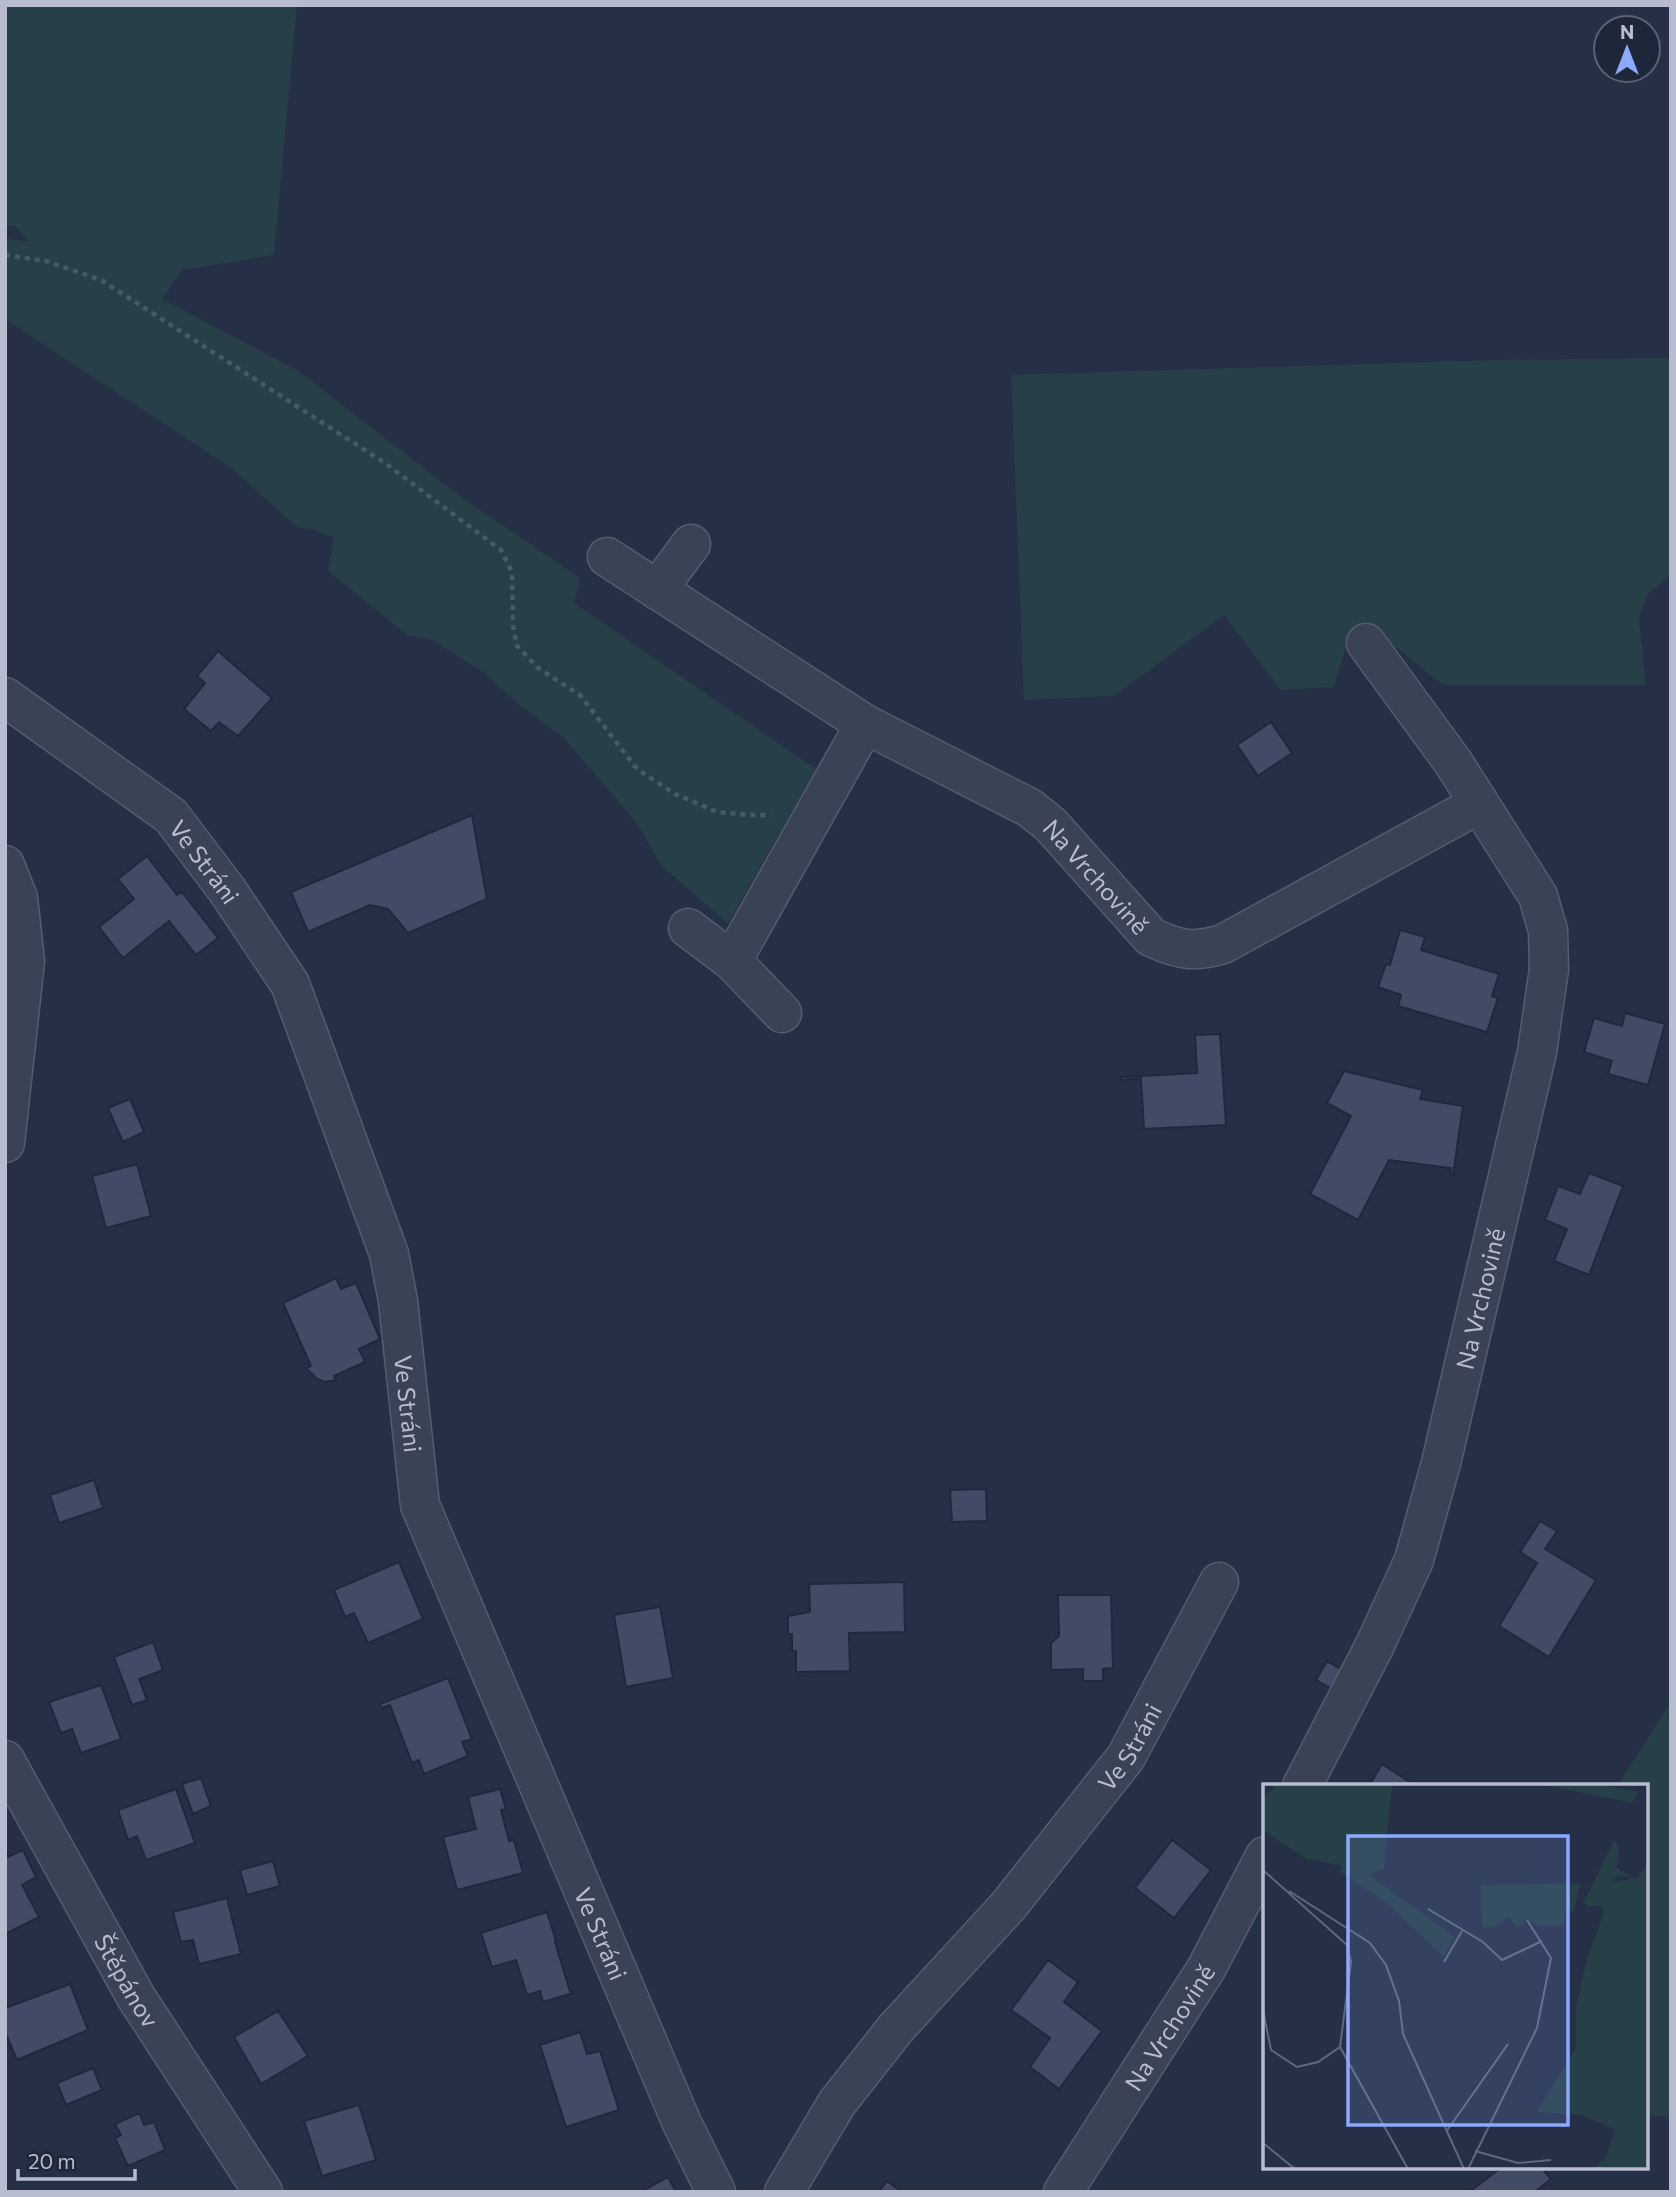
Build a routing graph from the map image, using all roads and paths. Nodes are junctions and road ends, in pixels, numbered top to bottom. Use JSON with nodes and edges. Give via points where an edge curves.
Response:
{"nodes":[{"id":1,"x":5,"y":255,"type":"edge"},
{"id":2,"x":691,"y":544,"type":"dead end"},
{"id":3,"x":607,"y":557,"type":"dead end"},
{"id":4,"x":657,"y":590,"type":"junction"},
{"id":5,"x":1366,"y":643,"type":"dead end"},
{"id":6,"x":5,"y":697,"type":"edge"},
{"id":7,"x":865,"y":724,"type":"junction"},
{"id":8,"x":1479,"y":804,"type":"junction"},
{"id":9,"x":814,"y":814,"type":"junction"},
{"id":10,"x":5,"y":865,"type":"edge"},
{"id":11,"x":688,"y":928,"type":"dead end"},
{"id":12,"x":732,"y":961,"type":"junction"},
{"id":13,"x":782,"y":1013,"type":"dead end"},
{"id":14,"x":5,"y":1143,"type":"edge"},
{"id":15,"x":1219,"y":1582,"type":"dead end"},
{"id":16,"x":5,"y":1760,"type":"edge"},
{"id":17,"x":1303,"y":1784,"type":"edge"},
{"id":18,"x":1263,"y":1860,"type":"edge"},
{"id":19,"x":263,"y":2192,"type":"edge"},
{"id":20,"x":716,"y":2192,"type":"edge"},
{"id":21,"x":784,"y":2192,"type":"edge"},
{"id":22,"x":1063,"y":2192,"type":"edge"}],
"edges":[{"from":1,"to":9,"type":"path","via":[[46,261],[101,280],[385,463],[501,550],[512,572],[517,646],[538,668],[580,695],[637,769],[675,794],[717,811],[750,816]]},
{"from":2,"to":4,"type":"street"},
{"from":3,"to":4,"type":"street","name":"Na Vrchovině"},
{"from":4,"to":7,"type":"street","name":"Na Vrchovině"},
{"from":5,"to":8,"type":"street","name":"Na Vrchovině"},
{"from":6,"to":20,"type":"street","name":"Ve Stráni","via":[[172,816],[290,984],[389,1254],[420,1505],[681,2121]]},
{"from":7,"to":8,"type":"street","name":"Na Vrchovině","via":[[1030,808],[1051,825],[1151,937],[1190,950],[1223,944]]},
{"from":7,"to":9,"type":"street"},
{"from":8,"to":17,"type":"street","name":"Na Vrchovině","via":[[1538,895],[1548,931],[1549,969],[1537,1052],[1414,1560]]},
{"from":9,"to":12,"type":"street"},
{"from":10,"to":14,"type":"street","via":[[18,898],[25,961]]},
{"from":11,"to":12,"type":"street"},
{"from":12,"to":13,"type":"street"},
{"from":15,"to":21,"type":"street","name":"Ve Stráni","via":[[1126,1757],[1009,1905],[896,2028],[837,2103]]},
{"from":16,"to":19,"type":"street","name":"Štěpánov","via":[[136,1997]]},
{"from":18,"to":22,"type":"street","name":"Na Vrchovině","via":[[1206,1969]]}]}
